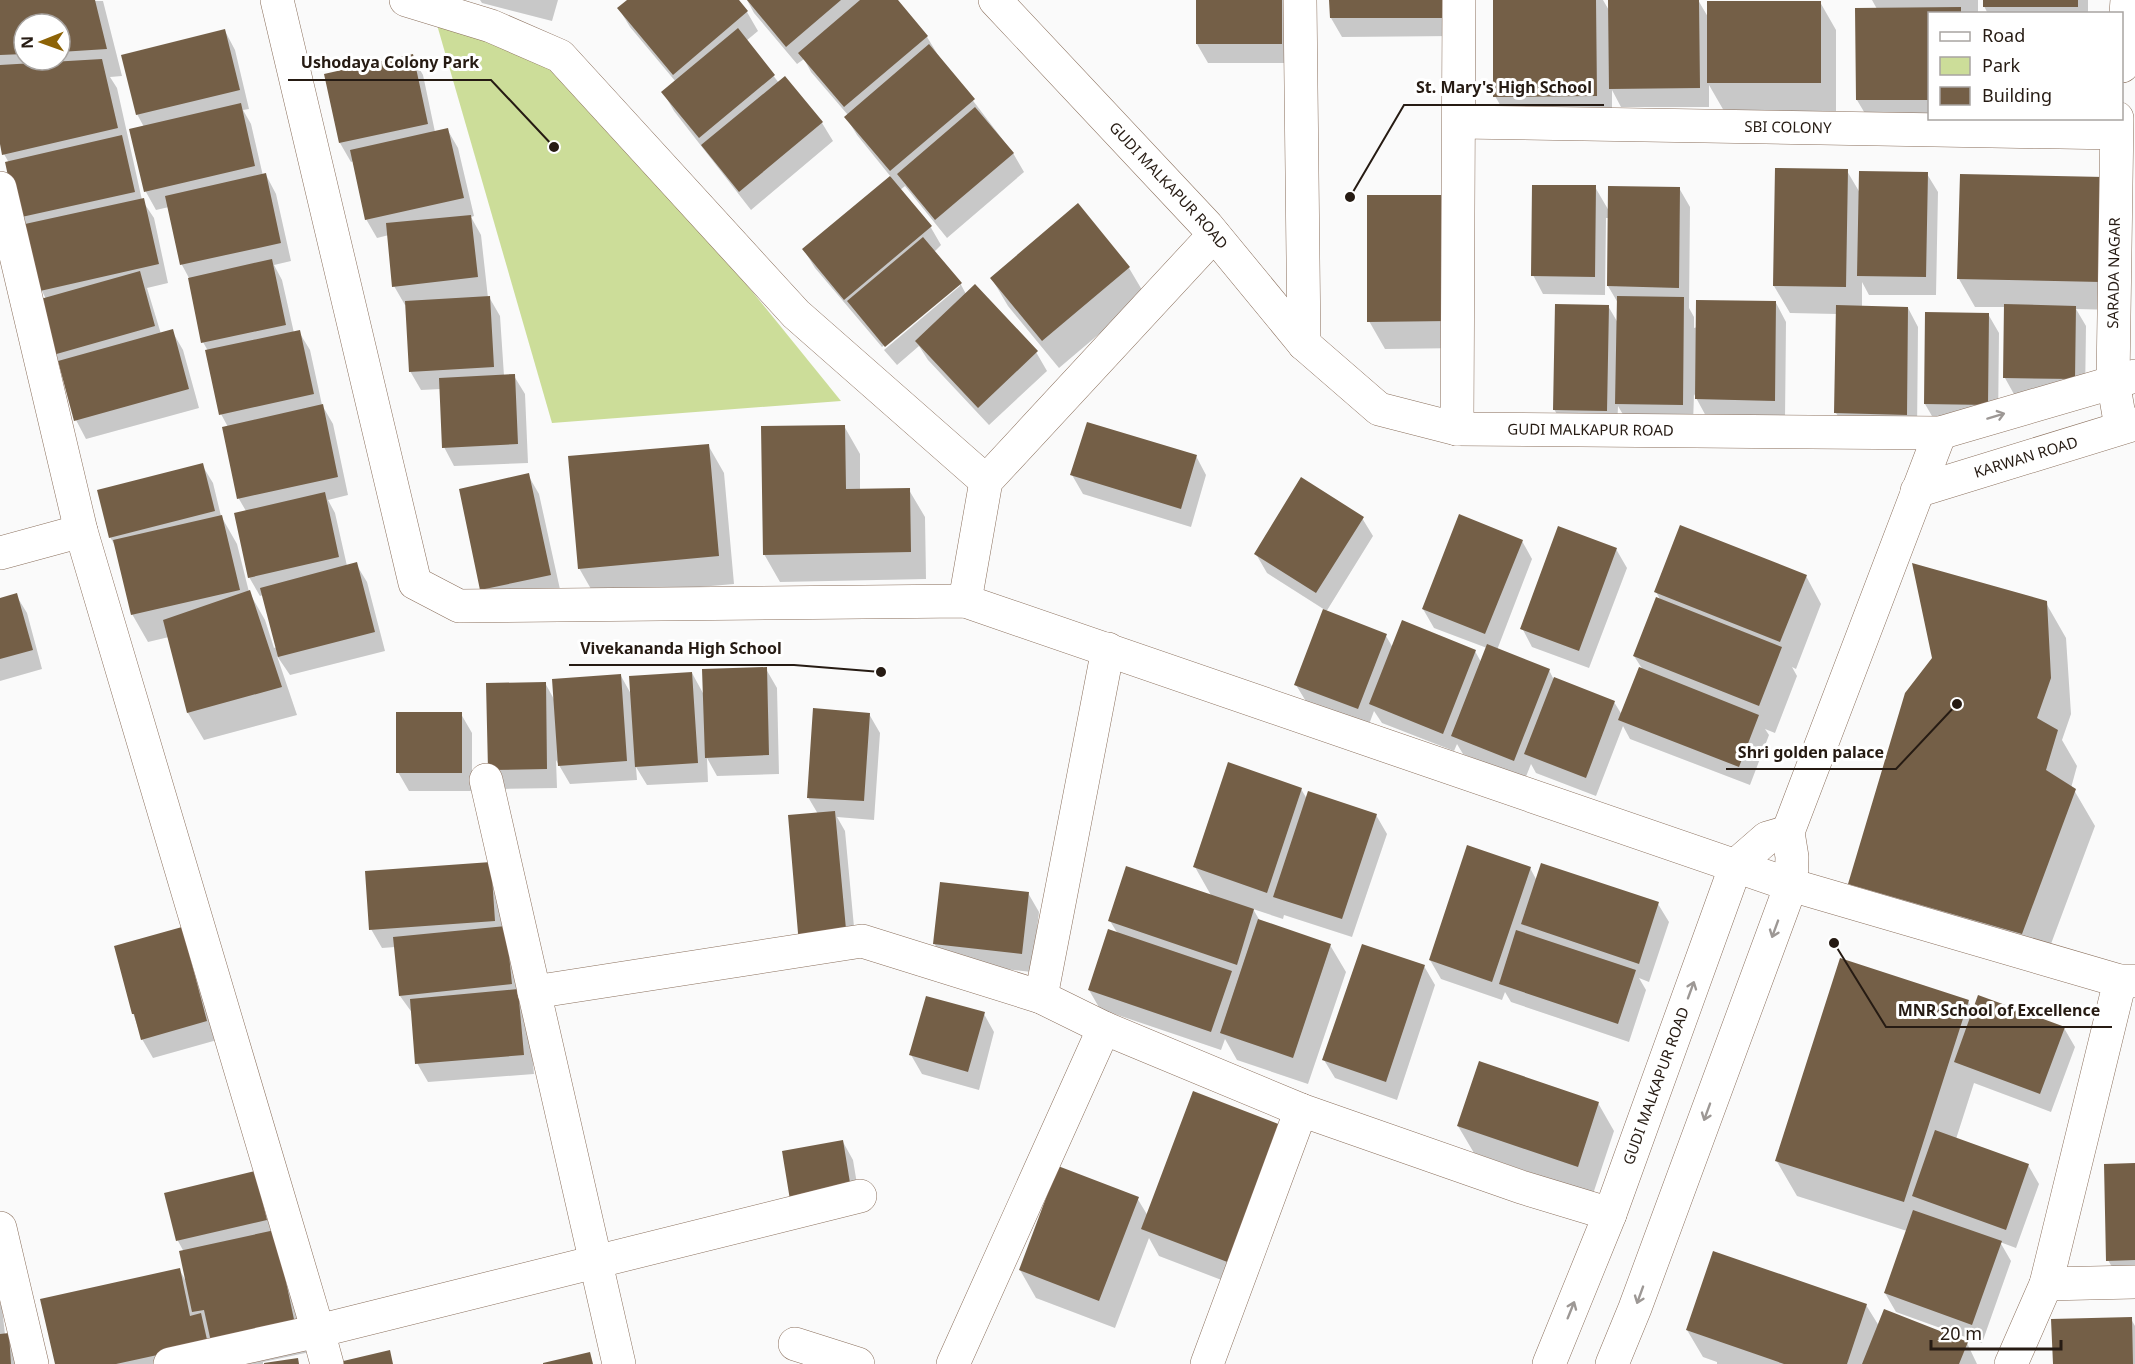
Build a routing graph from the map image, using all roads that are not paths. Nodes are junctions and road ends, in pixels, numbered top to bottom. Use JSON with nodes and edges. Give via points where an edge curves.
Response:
{"nodes":[{"id":1,"x":277,"y":0,"type":"edge"},
{"id":2,"x":406,"y":0,"type":"edge"},
{"id":3,"x":995,"y":0,"type":"edge"},
{"id":4,"x":1300,"y":0,"type":"edge"},
{"id":5,"x":1459,"y":0,"type":"edge"},
{"id":6,"x":2127,"y":0,"type":"edge"},
{"id":7,"x":2123,"y":44,"type":"edge"},
{"id":8,"x":1460,"y":122,"type":"junction"},
{"id":9,"x":2117,"y":126,"type":"edge"},
{"id":10,"x":0,"y":188,"type":"edge"},
{"id":11,"x":1214,"y":235,"type":"junction"},
{"id":12,"x":1304,"y":344,"type":"junction"},
{"id":13,"x":2124,"y":378,"type":"edge"},
{"id":14,"x":2128,"y":426,"type":"edge"},
{"id":15,"x":1457,"y":429,"type":"junction"},
{"id":16,"x":1940,"y":433,"type":"junction"},
{"id":17,"x":986,"y":481,"type":"junction"},
{"id":18,"x":1917,"y":491,"type":"junction"},
{"id":19,"x":81,"y":531,"type":"junction"},
{"id":20,"x":0,"y":553,"type":"edge"},
{"id":21,"x":965,"y":601,"type":"junction"},
{"id":22,"x":1108,"y":649,"type":"junction"},
{"id":23,"x":486,"y":780,"type":"dead end"},
{"id":24,"x":1788,"y":832,"type":"junction"},
{"id":25,"x":1736,"y":865,"type":"junction"},
{"id":26,"x":1791,"y":885,"type":"junction"},
{"id":27,"x":2128,"y":981,"type":"edge"},
{"id":28,"x":534,"y":992,"type":"junction"},
{"id":29,"x":1041,"y":997,"type":"junction"},
{"id":30,"x":1104,"y":1028,"type":"junction"},
{"id":31,"x":1301,"y":1110,"type":"junction"},
{"id":32,"x":860,"y":1196,"type":"dead end"},
{"id":33,"x":1610,"y":1214,"type":"junction"},
{"id":34,"x":0,"y":1228,"type":"edge"},
{"id":35,"x":596,"y":1263,"type":"junction"},
{"id":36,"x":2135,"y":1282,"type":"edge"},
{"id":37,"x":2046,"y":1284,"type":"junction"},
{"id":38,"x":318,"y":1331,"type":"junction"},
{"id":39,"x":795,"y":1344,"type":"dead end"},
{"id":40,"x":32,"y":1364,"type":"edge"},
{"id":41,"x":170,"y":1364,"type":"edge"},
{"id":42,"x":327,"y":1364,"type":"edge"},
{"id":43,"x":619,"y":1364,"type":"edge"},
{"id":44,"x":858,"y":1364,"type":"edge"},
{"id":45,"x":953,"y":1364,"type":"edge"},
{"id":46,"x":1207,"y":1364,"type":"edge"},
{"id":47,"x":1549,"y":1364,"type":"edge"},
{"id":48,"x":1612,"y":1364,"type":"edge"},
{"id":49,"x":2011,"y":1364,"type":"edge"}],
"edges":[{"from":1,"to":21,"type":"street","via":[[415,582],[459,606]]},
{"from":2,"to":17,"type":"street","via":[[491,26],[560,56],[796,314]]},
{"from":3,"to":11,"type":"street","name":"GUDI MALKAPUR ROAD"},
{"from":4,"to":12,"type":"street"},
{"from":5,"to":8,"type":"street"},
{"from":6,"to":7,"type":"street"},
{"from":8,"to":9,"type":"street","name":"SBI COLONY"},
{"from":8,"to":15,"type":"street"},
{"from":9,"to":13,"type":"street","name":"SARADA NAGAR"},
{"from":10,"to":19,"type":"street"},
{"from":11,"to":12,"type":"street","name":"GUDI MALKAPUR ROAD"},
{"from":11,"to":17,"type":"street"},
{"from":12,"to":15,"type":"street","name":"GUDI MALKAPUR ROAD","via":[[1379,409]]},
{"from":13,"to":14,"type":"street","name":"SARADA NAGAR"},
{"from":16,"to":13,"type":"street","one_way":true},
{"from":14,"to":18,"type":"street","name":"KARWAN ROAD"},
{"from":15,"to":16,"type":"street","name":"GUDI MALKAPUR ROAD"},
{"from":16,"to":18,"type":"street"},
{"from":17,"to":21,"type":"street"},
{"from":18,"to":24,"type":"street"},
{"from":19,"to":20,"type":"street"},
{"from":19,"to":38,"type":"street"},
{"from":21,"to":22,"type":"street"},
{"from":22,"to":25,"type":"street"},
{"from":22,"to":29,"type":"street"},
{"from":23,"to":28,"type":"street"},
{"from":24,"to":25,"type":"street","name":"GUDI MALKAPUR ROAD","via":[[1767,838]]},
{"from":24,"to":26,"type":"street"},
{"from":25,"to":26,"type":"street"},
{"from":33,"to":25,"type":"street","name":"GUDI MALKAPUR ROAD","one_way":true},
{"from":26,"to":27,"type":"street"},
{"from":26,"to":48,"type":"street","one_way":true},
{"from":27,"to":37,"type":"street"},
{"from":28,"to":29,"type":"street","via":[[862,941]]},
{"from":28,"to":35,"type":"street"},
{"from":29,"to":30,"type":"street"},
{"from":30,"to":31,"type":"street"},
{"from":30,"to":45,"type":"street"},
{"from":31,"to":33,"type":"street"},
{"from":31,"to":46,"type":"street"},
{"from":32,"to":35,"type":"street"},
{"from":47,"to":33,"type":"street","name":"GUDI MALKAPUR ROAD","one_way":true},
{"from":34,"to":40,"type":"street"},
{"from":35,"to":38,"type":"street"},
{"from":35,"to":43,"type":"street"},
{"from":36,"to":37,"type":"street"},
{"from":37,"to":49,"type":"street"},
{"from":38,"to":41,"type":"street"},
{"from":38,"to":42,"type":"street"},
{"from":39,"to":44,"type":"street"}]}
